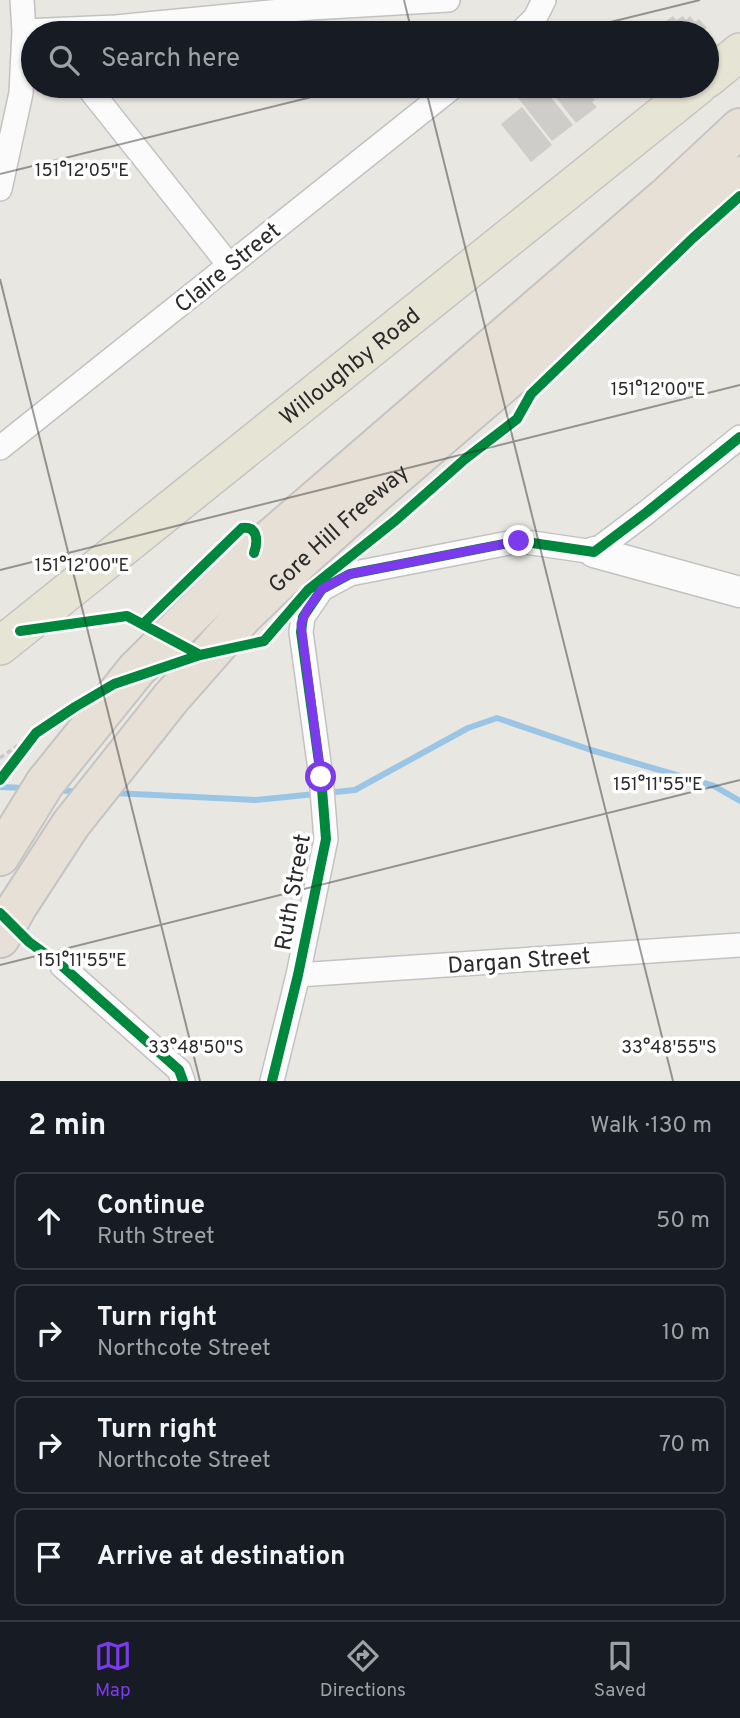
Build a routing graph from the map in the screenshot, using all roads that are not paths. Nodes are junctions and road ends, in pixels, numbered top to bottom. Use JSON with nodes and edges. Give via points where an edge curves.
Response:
{"nodes":[{"id":1,"x":22,"y":0,"type":"edge"},
{"id":2,"x":448,"y":0,"type":"edge"},
{"id":3,"x":544,"y":0,"type":"edge"},
{"id":4,"x":311,"y":4,"type":"edge"},
{"id":5,"x":23,"y":21,"type":"edge"},
{"id":6,"x":167,"y":21,"type":"edge"},
{"id":7,"x":532,"y":21,"type":"edge"},
{"id":8,"x":740,"y":52,"type":"edge"},
{"id":9,"x":719,"y":69,"type":"edge"},
{"id":10,"x":21,"y":93,"type":"edge"},
{"id":11,"x":97,"y":98,"type":"edge"},
{"id":12,"x":439,"y":98,"type":"edge"},
{"id":13,"x":683,"y":98,"type":"edge"},
{"id":14,"x":740,"y":128,"type":"edge"},
{"id":15,"x":740,"y":176,"type":"edge"},
{"id":16,"x":0,"y":189,"type":"edge"},
{"id":17,"x":229,"y":265,"type":"junction"},
{"id":18,"x":740,"y":437,"type":"edge"},
{"id":19,"x":0,"y":448,"type":"edge"},
{"id":20,"x":594,"y":552,"type":"junction"},
{"id":21,"x":740,"y":592,"type":"edge"},
{"id":22,"x":230,"y":604,"type":"junction"},
{"id":23,"x":0,"y":646,"type":"edge"},
{"id":24,"x":0,"y":856,"type":"edge"},
{"id":25,"x":0,"y":938,"type":"edge"},
{"id":26,"x":740,"y":945,"type":"edge"},
{"id":27,"x":62,"y":966,"type":"dead end"},
{"id":28,"x":298,"y":975,"type":"junction"},
{"id":29,"x":183,"y":1081,"type":"edge"},
{"id":30,"x":272,"y":1081,"type":"edge"}],
"edges":[{"from":1,"to":5,"type":"street"},
{"from":2,"to":4,"type":"street"},
{"from":3,"to":7,"type":"street"},
{"from":4,"to":6,"type":"street"},
{"from":8,"to":9,"type":"main road"},
{"from":10,"to":16,"type":"street"},
{"from":11,"to":17,"type":"street"},
{"from":12,"to":17,"type":"street","name":"Claire Street"},
{"from":13,"to":23,"type":"main road","name":"Willoughby Road"},
{"from":14,"to":22,"type":"highway","name":"Gore Hill Freeway","via":[[254,553]]},
{"from":15,"to":22,"type":"highway","name":"Gore Hill Freeway","via":[[305,556]]},
{"from":17,"to":19,"type":"street","name":"Claire Street"},
{"from":18,"to":20,"type":"street"},
{"from":20,"to":21,"type":"street"},
{"from":20,"to":28,"type":"street","name":"Ruth Street","via":[[519,541],[350,574],[322,589],[307,610],[301,624],[326,839]]},
{"from":22,"to":24,"type":"highway","name":"Gore Hill Freeway","via":[[136,670],[45,783]]},
{"from":22,"to":25,"type":"highway","name":"Gore Hill Freeway","via":[[171,698],[71,824]]},
{"from":26,"to":28,"type":"street","name":"Dargan Street"},
{"from":27,"to":29,"type":"street","via":[[179,1070]]},
{"from":28,"to":30,"type":"street","name":"Ruth Street"}]}
